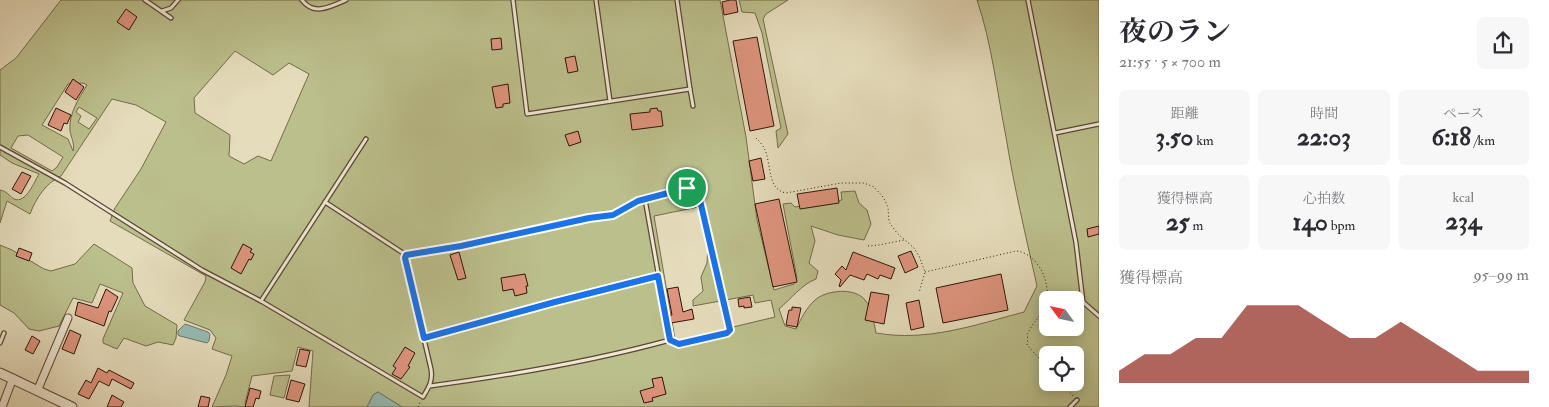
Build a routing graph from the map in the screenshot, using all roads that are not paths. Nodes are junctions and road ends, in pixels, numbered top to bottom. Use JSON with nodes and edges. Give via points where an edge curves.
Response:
{"nodes":[{"id":1,"x":145,"y":0,"type":"edge"},
{"id":2,"x":178,"y":0,"type":"edge"},
{"id":3,"x":302,"y":0,"type":"edge"},
{"id":4,"x":346,"y":0,"type":"edge"},
{"id":5,"x":513,"y":0,"type":"edge"},
{"id":6,"x":596,"y":0,"type":"edge"},
{"id":7,"x":677,"y":0,"type":"edge"},
{"id":8,"x":1028,"y":0,"type":"edge"},
{"id":9,"x":162,"y":12,"type":"junction"},
{"id":10,"x":172,"y":18,"type":"dead end"},
{"id":11,"x":690,"y":88,"type":"junction"},
{"id":12,"x":610,"y":101,"type":"junction"},
{"id":13,"x":693,"y":106,"type":"dead end"},
{"id":14,"x":1099,"y":124,"type":"edge"},
{"id":15,"x":1055,"y":133,"type":"junction"},
{"id":16,"x":366,"y":138,"type":"dead end"},
{"id":17,"x":0,"y":147,"type":"edge"},
{"id":18,"x":645,"y":199,"type":"junction"},
{"id":19,"x":325,"y":202,"type":"junction"},
{"id":20,"x":406,"y":255,"type":"junction"},
{"id":21,"x":658,"y":276,"type":"junction"},
{"id":22,"x":261,"y":301,"type":"junction"},
{"id":23,"x":1099,"y":316,"type":"edge"},
{"id":24,"x":68,"y":318,"type":"dead end"},
{"id":25,"x":4,"y":333,"type":"dead end"},
{"id":26,"x":424,"y":338,"type":"junction"},
{"id":27,"x":670,"y":340,"type":"junction"},
{"id":28,"x":0,"y":343,"type":"edge"},
{"id":29,"x":0,"y":373,"type":"edge"},
{"id":30,"x":13,"y":378,"type":"junction"},
{"id":31,"x":430,"y":386,"type":"junction"},
{"id":32,"x":38,"y":389,"type":"junction"},
{"id":33,"x":1077,"y":400,"type":"road end"},
{"id":34,"x":2,"y":407,"type":"edge"},
{"id":35,"x":72,"y":407,"type":"edge"},
{"id":36,"x":1070,"y":407,"type":"edge"}],
"edges":[{"from":1,"to":9,"type":"lane"},
{"from":2,"to":9,"type":"lane"},
{"from":3,"to":4,"type":"lane","via":[[306,6],[320,10]]},
{"from":5,"to":12,"type":"lane","via":[[527,114]]},
{"from":6,"to":12,"type":"lane"},
{"from":7,"to":11,"type":"lane"},
{"from":8,"to":15,"type":"lane"},
{"from":9,"to":10,"type":"lane"},
{"from":11,"to":12,"type":"lane"},
{"from":11,"to":13,"type":"lane"},
{"from":14,"to":15,"type":"lane"},
{"from":15,"to":23,"type":"lane","via":[[1076,243],[1083,302]]},
{"from":16,"to":19,"type":"lane"},
{"from":17,"to":22,"type":"lane","via":[[64,182],[202,270]]},
{"from":18,"to":20,"type":"lane","via":[[613,215]]},
{"from":18,"to":21,"type":"lane"},
{"from":18,"to":27,"type":"lane","via":[[687,188],[697,191],[730,330],[679,344]]},
{"from":19,"to":20,"type":"lane"},
{"from":19,"to":22,"type":"lane"},
{"from":20,"to":26,"type":"lane"},
{"from":21,"to":26,"type":"lane"},
{"from":21,"to":27,"type":"lane"},
{"from":22,"to":31,"type":"lane","via":[[423,398]]},
{"from":24,"to":32,"type":"street"},
{"from":25,"to":28,"type":"lane"},
{"from":26,"to":31,"type":"lane","via":[[431,369]]},
{"from":27,"to":31,"type":"lane","via":[[573,364]]},
{"from":29,"to":30,"type":"street"},
{"from":30,"to":32,"type":"street"},
{"from":30,"to":34,"type":"street"},
{"from":32,"to":35,"type":"street"},
{"from":33,"to":36,"type":"lane"}]}
